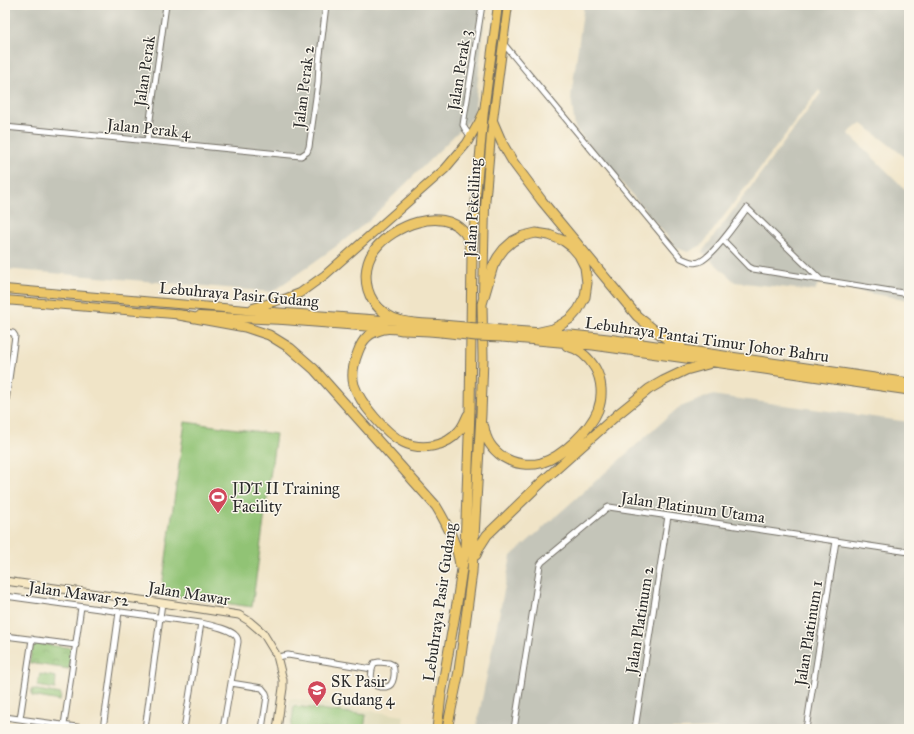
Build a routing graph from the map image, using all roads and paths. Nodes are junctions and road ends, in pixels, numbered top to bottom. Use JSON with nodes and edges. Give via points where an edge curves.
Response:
{"nodes":[{"id":1,"x":166,"y":5,"type":"edge"},
{"id":2,"x":326,"y":5,"type":"edge"},
{"id":3,"x":482,"y":5,"type":"edge"},
{"id":4,"x":498,"y":5,"type":"edge"},
{"id":5,"x":508,"y":5,"type":"edge"},
{"id":6,"x":503,"y":43,"type":"junction"},
{"id":7,"x":484,"y":111,"type":"junction"},
{"id":8,"x":493,"y":122,"type":"junction"},
{"id":9,"x":5,"y":127,"type":"edge"},
{"id":10,"x":471,"y":137,"type":"junction"},
{"id":11,"x":147,"y":141,"type":"junction"},
{"id":12,"x":290,"y":155,"type":"joint"},
{"id":13,"x":723,"y":240,"type":"junction"},
{"id":14,"x":472,"y":254,"type":"junction"},
{"id":15,"x":820,"y":279,"type":"junction"},
{"id":16,"x":5,"y":289,"type":"edge"},
{"id":17,"x":909,"y":294,"type":"edge"},
{"id":18,"x":5,"y":300,"type":"edge"},
{"id":19,"x":482,"y":304,"type":"junction"},
{"id":20,"x":246,"y":310,"type":"junction"},
{"id":21,"x":179,"y":315,"type":"junction"},
{"id":22,"x":402,"y":321,"type":"junction"},
{"id":23,"x":386,"y":328,"type":"junction"},
{"id":24,"x":442,"y":329,"type":"junction"},
{"id":25,"x":5,"y":332,"type":"edge"},
{"id":26,"x":535,"y":333,"type":"junction"},
{"id":27,"x":501,"y":334,"type":"junction"},
{"id":28,"x":556,"y":343,"type":"junction"},
{"id":29,"x":692,"y":351,"type":"junction"},
{"id":30,"x":715,"y":362,"type":"junction"},
{"id":31,"x":909,"y":383,"type":"edge"},
{"id":32,"x":909,"y":390,"type":"edge"},
{"id":33,"x":5,"y":403,"type":"edge"},
{"id":34,"x":470,"y":410,"type":"junction"},
{"id":35,"x":481,"y":414,"type":"junction"},
{"id":36,"x":668,"y":516,"type":"junction"},
{"id":37,"x":836,"y":541,"type":"junction"},
{"id":38,"x":909,"y":552,"type":"edge"},
{"id":39,"x":461,"y":571,"type":"junction"},
{"id":40,"x":472,"y":572,"type":"junction"},
{"id":41,"x":5,"y":581,"type":"edge"},
{"id":42,"x":5,"y":596,"type":"edge"},
{"id":43,"x":162,"y":603,"type":"junction"},
{"id":44,"x":81,"y":607,"type":"junction"},
{"id":45,"x":119,"y":612,"type":"junction"},
{"id":46,"x":160,"y":617,"type":"junction"},
{"id":47,"x":202,"y":623,"type":"junction"},
{"id":48,"x":5,"y":636,"type":"edge"},
{"id":49,"x":32,"y":639,"type":"junction"},
{"id":50,"x":76,"y":645,"type":"junction"},
{"id":51,"x":278,"y":657,"type":"junction"},
{"id":52,"x":372,"y":669,"type":"junction"},
{"id":53,"x":231,"y":683,"type":"junction"},
{"id":54,"x":5,"y":716,"type":"edge"},
{"id":55,"x":20,"y":719,"type":"junction"},
{"id":56,"x":64,"y":725,"type":"junction"},
{"id":57,"x":91,"y":729,"type":"edge"},
{"id":58,"x":103,"y":729,"type":"edge"},
{"id":59,"x":145,"y":729,"type":"edge"},
{"id":60,"x":184,"y":729,"type":"edge"},
{"id":61,"x":223,"y":729,"type":"edge"},
{"id":62,"x":262,"y":729,"type":"edge"},
{"id":63,"x":278,"y":729,"type":"edge"},
{"id":64,"x":437,"y":729,"type":"edge"},
{"id":65,"x":447,"y":729,"type":"edge"},
{"id":66,"x":514,"y":729,"type":"edge"},
{"id":67,"x":635,"y":729,"type":"edge"},
{"id":68,"x":806,"y":729,"type":"edge"}],
"edges":[{"from":1,"to":11,"type":"street","name":"Jalan Perak"},
{"from":2,"to":12,"type":"street","name":"Jalan Perak 2","via":[[309,146],[307,152],[301,156]]},
{"from":3,"to":10,"type":"street","name":"Jalan Perak 3","via":[[463,125]]},
{"from":4,"to":7,"type":"main road","name":"Jalan Pekeliling"},
{"from":5,"to":6,"type":"main road","name":"Jalan Pekeliling"},
{"from":6,"to":8,"type":"main road","name":"Jalan Pekeliling"},
{"from":6,"to":13,"type":"street","via":[[681,258],[692,263],[699,262]]},
{"from":7,"to":10,"type":"main road"},
{"from":7,"to":14,"type":"main road","name":"Jalan Pekeliling"},
{"from":8,"to":19,"type":"main road","name":"Jalan Pekeliling","via":[[485,207]]},
{"from":8,"to":29,"type":"highway","via":[[513,162],[637,316],[675,344]]},
{"from":9,"to":11,"type":"street","name":"Jalan Perak 4"},
{"from":10,"to":20,"type":"main road","via":[[445,169],[311,286],[294,296]]},
{"from":11,"to":12,"type":"street","name":"Jalan Perak 4"},
{"from":13,"to":15,"type":"street","via":[[753,269]]},
{"from":13,"to":15,"type":"street","via":[[747,208]]},
{"from":14,"to":22,"type":"highway","name":"Lebuhraya Pasir Gudang","via":[[464,232],[452,223],[437,219],[408,225],[376,248],[367,267],[368,290],[381,310]]},
{"from":14,"to":34,"type":"highway","name":"Lebuhraya Pasir Gudang"},
{"from":15,"to":17,"type":"street"},
{"from":16,"to":20,"type":"main road","name":"Lebuhraya Pasir Gudang"},
{"from":18,"to":21,"type":"main road","name":"Lebuhraya Pasir Gudang"},
{"from":19,"to":26,"type":"highway","via":[[493,266],[504,249],[513,241],[536,233],[564,241],[579,255],[584,267],[587,283],[584,297],[571,318],[553,329]]},
{"from":19,"to":35,"type":"highway","name":"Jalan Pekeliling"},
{"from":20,"to":22,"type":"main road","name":"Lebuhraya Pasir Gudang"},
{"from":21,"to":23,"type":"main road","name":"Lebuhraya Pasir Gudang"},
{"from":21,"to":39,"type":"highway","via":[[245,327],[269,335],[290,348],[314,369],[436,506],[453,539]]},
{"from":22,"to":24,"type":"highway","name":"Lebuhraya Pasir Gudang"},
{"from":23,"to":24,"type":"highway","name":"Lebuhraya Pasir Gudang"},
{"from":23,"to":34,"type":"highway","via":[[369,335],[363,341],[354,360],[353,377],[364,404],[386,429],[403,442],[414,446],[438,445],[456,435]]},
{"from":24,"to":27,"type":"highway","name":"Lebuhraya Pasir Gudang","bridge":true,"via":[[476,336]]},
{"from":25,"to":33,"type":"street","via":[[15,336]]},
{"from":26,"to":27,"type":"highway","name":"Lebuhraya Pantai Timur Johor Bahru"},
{"from":26,"to":29,"type":"highway","name":"Lebuhraya Pantai Timur Johor Bahru","via":[[608,339]]},
{"from":27,"to":28,"type":"highway","name":"Lebuhraya Pantai Timur Johor Bahru"},
{"from":28,"to":30,"type":"highway","name":"Lebuhraya Pantai Timur Johor Bahru","via":[[593,345]]},
{"from":28,"to":35,"type":"highway","via":[[570,346],[585,356],[597,372],[600,383],[601,400],[598,409],[577,439],[554,458],[541,463],[516,463],[498,453],[489,443]]},
{"from":29,"to":31,"type":"highway","name":"Lebuhraya Pantai Timur Johor Bahru"},
{"from":30,"to":32,"type":"highway","name":"Lebuhraya Pantai Timur Johor Bahru"},
{"from":30,"to":40,"type":"highway","via":[[675,375],[649,389],[618,414],[487,535],[480,546]]},
{"from":34,"to":39,"type":"highway","name":"Lebuhraya Pasir Gudang","via":[[465,548]]},
{"from":35,"to":40,"type":"highway","name":"Lebuhraya Pasir Gudang"},
{"from":36,"to":37,"type":"street","name":"Jalan Platinum Utama"},
{"from":36,"to":66,"type":"street","name":"Jalan Platinum Utama","via":[[609,507],[541,563]]},
{"from":36,"to":67,"type":"street","name":"Jalan Platinum 2"},
{"from":37,"to":38,"type":"street","name":"Jalan Platinum Utama"},
{"from":37,"to":68,"type":"street","name":"Jalan Platinum 1"},
{"from":39,"to":64,"type":"highway","name":"Lebuhraya Pasir Gudang"},
{"from":40,"to":65,"type":"highway","name":"Lebuhraya Pasir Gudang","via":[[459,670]]},
{"from":41,"to":43,"type":"street","name":"Jalan Mawar"},
{"from":42,"to":44,"type":"street","name":"Jalan Mawar 52"},
{"from":43,"to":46,"type":"street"},
{"from":43,"to":51,"type":"street","name":"Jalan Mawar","via":[[240,615],[263,633]]},
{"from":44,"to":45,"type":"street","name":"Jalan Mawar 52"},
{"from":44,"to":50,"type":"street"},
{"from":45,"to":46,"type":"street","name":"Jalan Mawar 52"},
{"from":45,"to":58,"type":"street"},
{"from":46,"to":47,"type":"street","name":"Jalan Mawar 52"},
{"from":46,"to":59,"type":"street"},
{"from":47,"to":53,"type":"street","name":"Jalan Mawar 52","via":[[228,630],[237,637]]},
{"from":47,"to":60,"type":"street"},
{"from":48,"to":49,"type":"street"},
{"from":49,"to":50,"type":"street"},
{"from":49,"to":55,"type":"street"},
{"from":50,"to":56,"type":"street"},
{"from":51,"to":52,"type":"street","via":[[288,656]]},
{"from":51,"to":63,"type":"street","name":"Jalan Mawar","via":[[283,688]]},
{"from":52,"to":52,"type":"street","via":[[372,683],[376,686],[389,686],[392,682],[393,665],[379,662],[374,664]]},
{"from":53,"to":61,"type":"street"},
{"from":53,"to":62,"type":"street","via":[[262,688],[266,692]]},
{"from":54,"to":55,"type":"street"},
{"from":55,"to":56,"type":"street"},
{"from":56,"to":57,"type":"street"}]}
